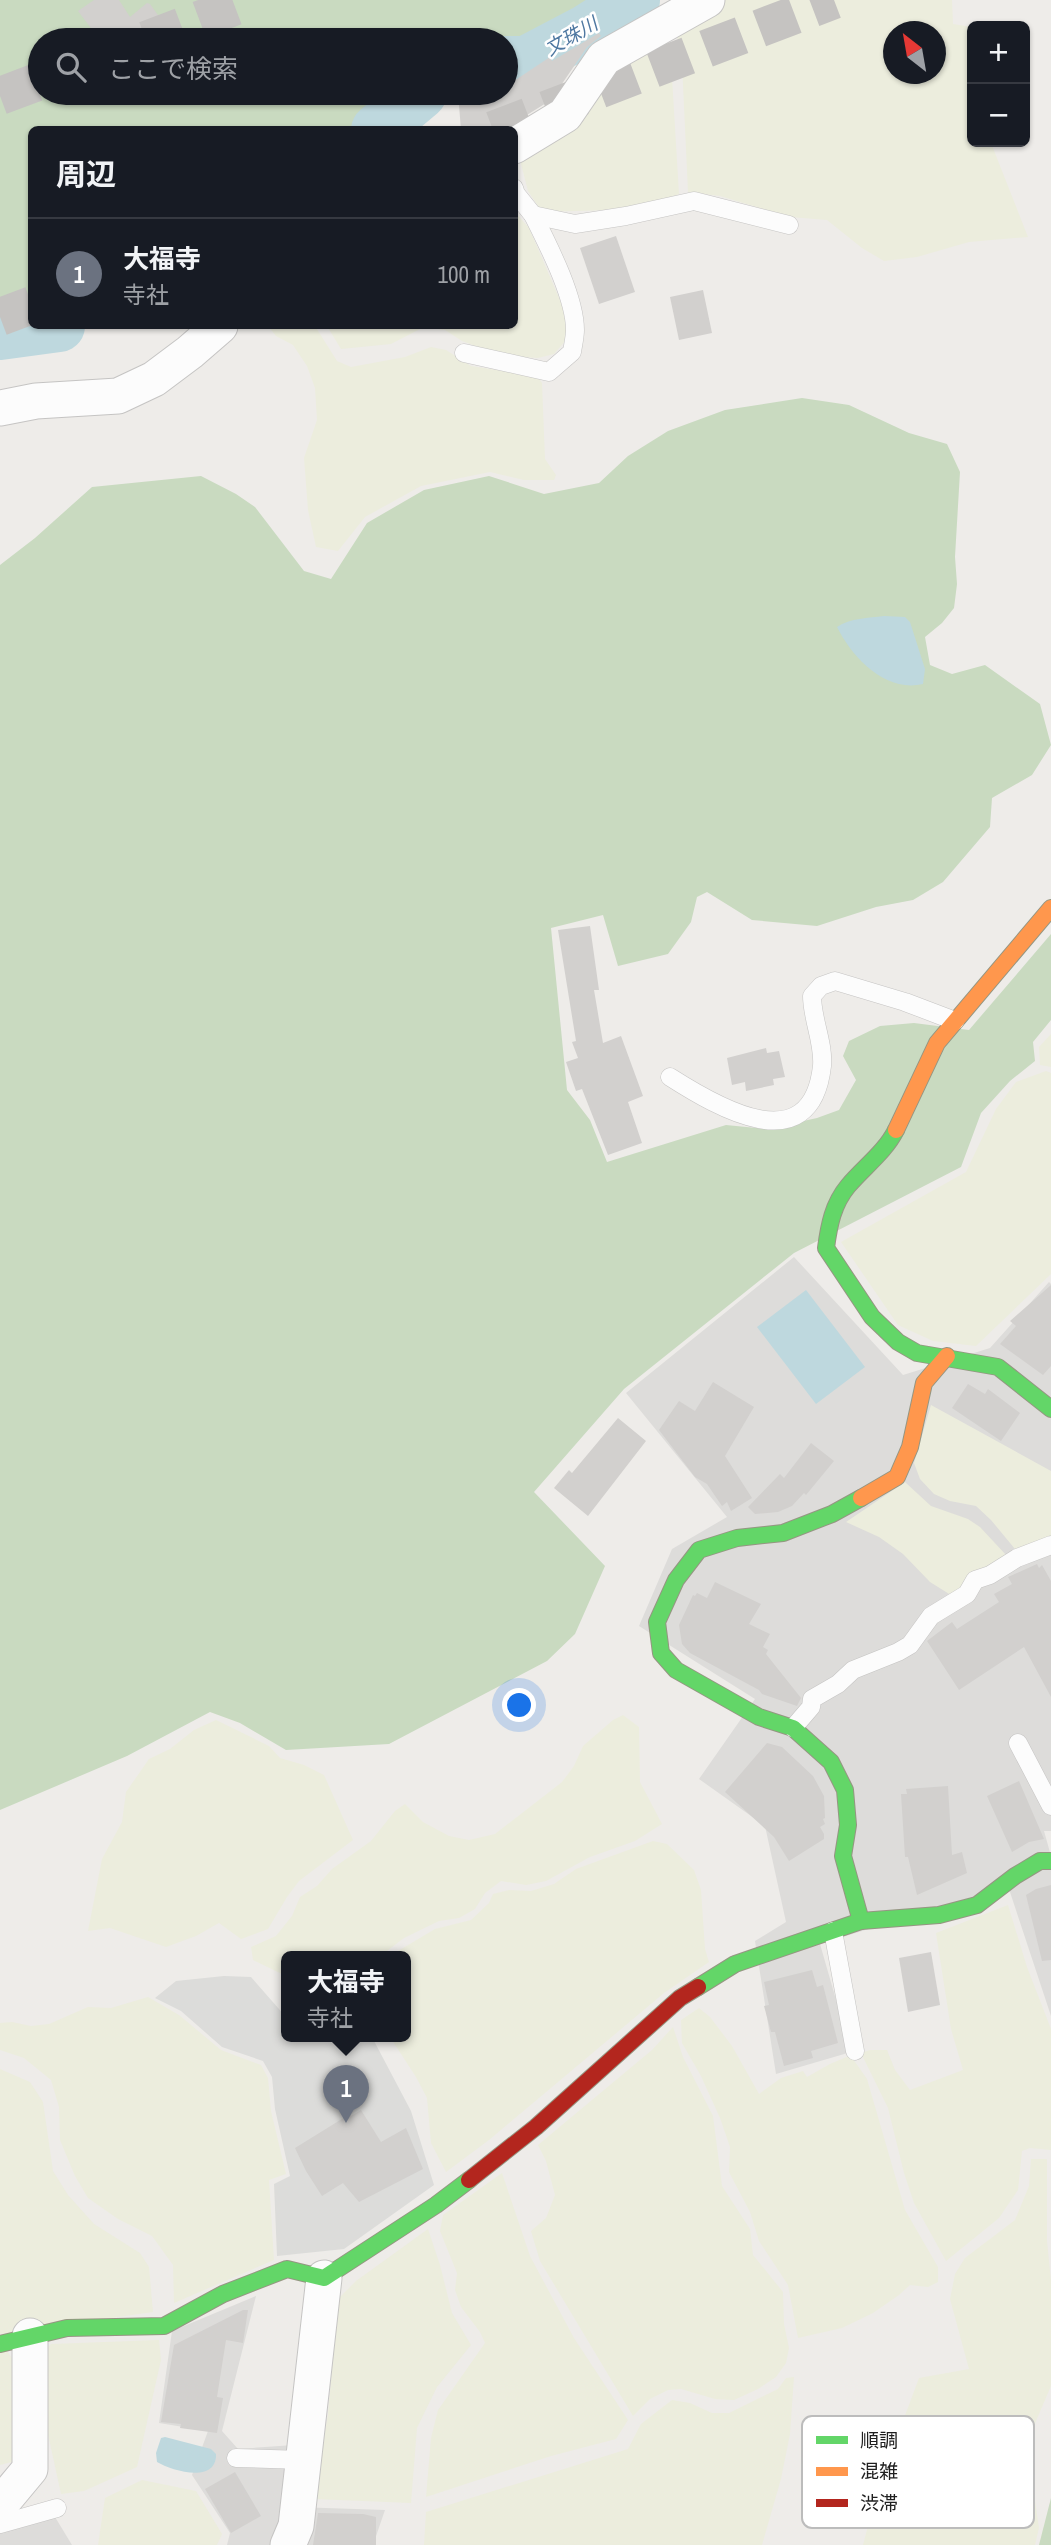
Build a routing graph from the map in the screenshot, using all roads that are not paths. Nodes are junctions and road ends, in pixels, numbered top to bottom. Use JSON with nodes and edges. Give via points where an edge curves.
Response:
{"nodes":[{"id":1,"x":707,"y":0,"type":"edge"},
{"id":2,"x":518,"y":144,"type":"edge"},
{"id":3,"x":518,"y":196,"type":"edge"},
{"id":4,"x":533,"y":215,"type":"junction"},
{"id":5,"x":789,"y":225,"type":"dead end"},
{"id":6,"x":217,"y":329,"type":"edge"},
{"id":7,"x":464,"y":353,"type":"dead end"},
{"id":8,"x":0,"y":408,"type":"edge"},
{"id":9,"x":1051,"y":908,"type":"edge"},
{"id":10,"x":955,"y":1021,"type":"junction"},
{"id":11,"x":670,"y":1077,"type":"dead end"},
{"id":12,"x":947,"y":1356,"type":"junction"},
{"id":13,"x":1051,"y":1409,"type":"edge"},
{"id":14,"x":1050,"y":1548,"type":"edge"},
{"id":15,"x":793,"y":1728,"type":"junction"},
{"id":16,"x":1018,"y":1743,"type":"dead end"},
{"id":17,"x":1051,"y":1806,"type":"edge"},
{"id":18,"x":1051,"y":1861,"type":"edge"},
{"id":19,"x":862,"y":1921,"type":"junction"},
{"id":20,"x":833,"y":1931,"type":"junction"},
{"id":21,"x":855,"y":2051,"type":"dead end"},
{"id":22,"x":324,"y":2278,"type":"junction"},
{"id":23,"x":15,"y":2340,"type":"edge"},
{"id":24,"x":236,"y":2458,"type":"dead end"},
{"id":25,"x":304,"y":2460,"type":"junction"},
{"id":26,"x":0,"y":2505,"type":"edge"},
{"id":27,"x":57,"y":2508,"type":"dead end"},
{"id":28,"x":0,"y":2525,"type":"edge"},
{"id":29,"x":288,"y":2545,"type":"edge"}],
"edges":[{"from":1,"to":2,"type":"street","via":[[604,58],[565,115]]},
{"from":3,"to":4,"type":"lane"},
{"from":4,"to":5,"type":"lane","via":[[575,224],[694,201]]},
{"from":4,"to":7,"type":"lane","via":[[568,297],[576,329],[572,352],[549,372]]},
{"from":6,"to":8,"type":"street","via":[[154,379],[118,396]]},
{"from":9,"to":10,"type":"street"},
{"from":10,"to":11,"type":"lane","via":[[835,981],[821,986],[812,996],[812,1011],[822,1064],[817,1087],[796,1118],[765,1121],[740,1115]]},
{"from":10,"to":12,"type":"street","via":[[937,1044],[890,1142],[846,1188],[830,1218],[826,1248],[872,1317],[898,1342],[917,1353]]},
{"from":12,"to":13,"type":"street","via":[[998,1367]]},
{"from":12,"to":15,"type":"street","via":[[924,1383],[910,1447],[897,1477],[832,1514],[783,1533],[737,1538],[699,1550],[676,1580],[657,1622],[661,1653],[676,1670],[759,1717]]},
{"from":14,"to":15,"type":"lane","via":[[1017,1558],[975,1580],[967,1594],[931,1616],[910,1644],[853,1670],[812,1699],[811,1707]]},
{"from":15,"to":19,"type":"street","via":[[831,1762],[845,1790],[848,1825],[843,1856]]},
{"from":16,"to":17,"type":"lane"},
{"from":18,"to":19,"type":"street","via":[[1040,1861],[977,1905],[939,1915]]},
{"from":19,"to":20,"type":"street"},
{"from":20,"to":21,"type":"lane"},
{"from":20,"to":22,"type":"street","via":[[735,1964],[680,1998],[514,2144],[436,2205]]},
{"from":22,"to":23,"type":"street","via":[[287,2269],[223,2294],[164,2326],[66,2328]]},
{"from":22,"to":25,"type":"street"},
{"from":23,"to":26,"type":"street","via":[[30,2469]]},
{"from":24,"to":25,"type":"lane"},
{"from":25,"to":29,"type":"street","via":[[296,2526]]},
{"from":27,"to":28,"type":"lane"}]}
